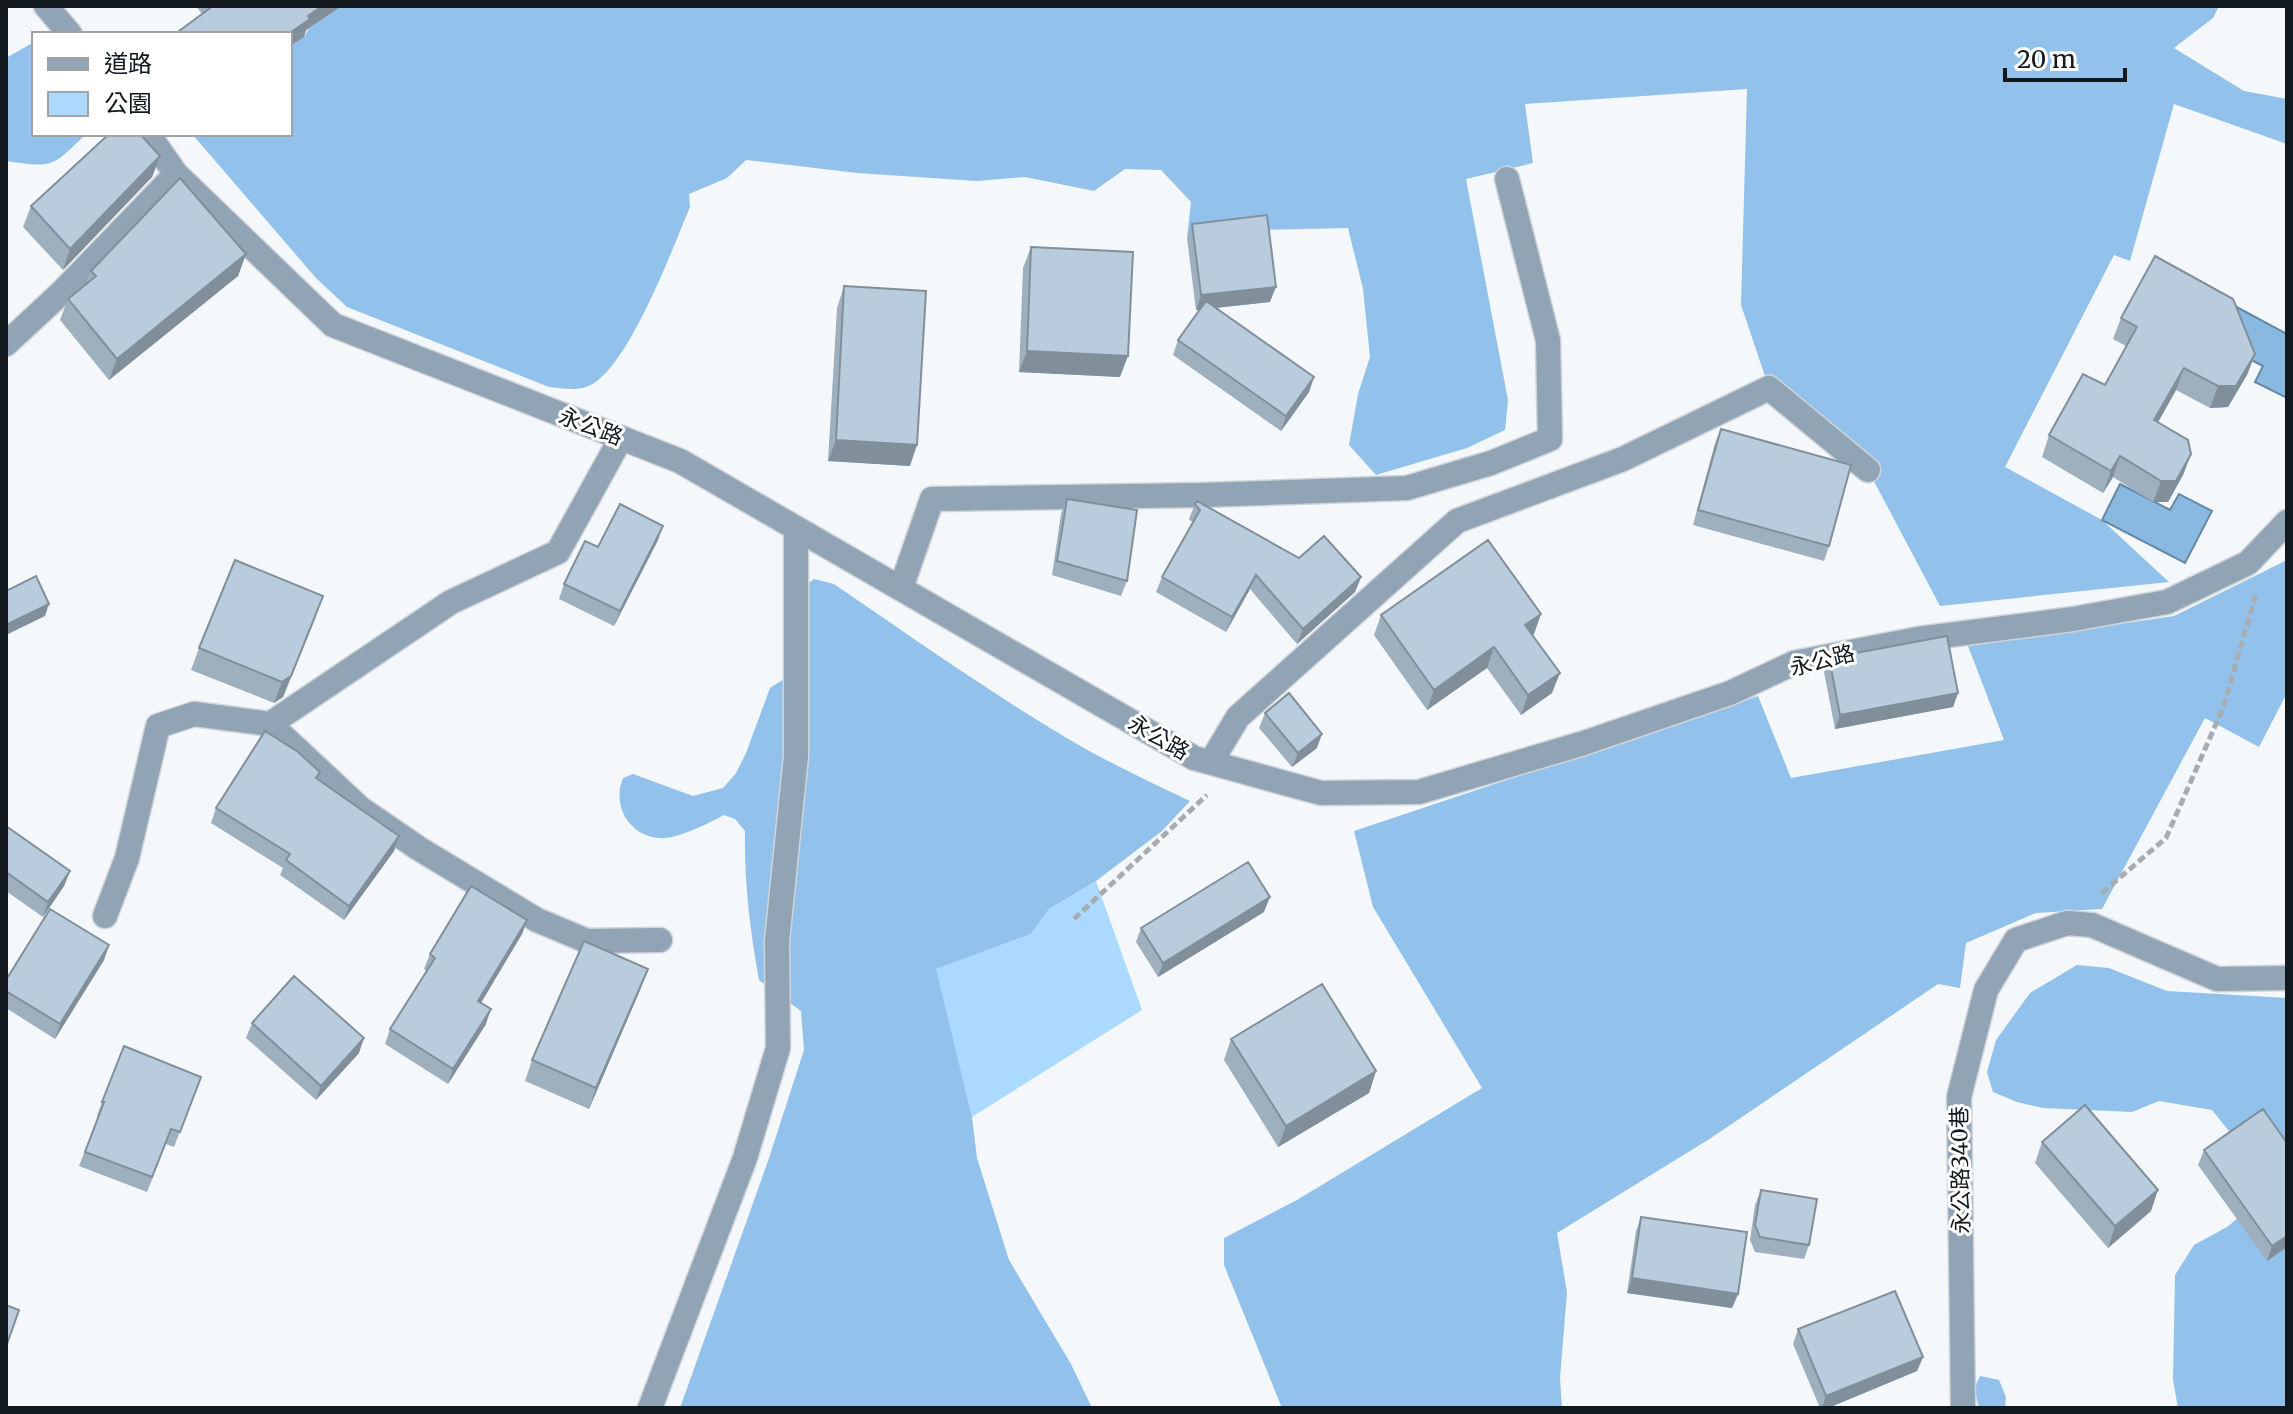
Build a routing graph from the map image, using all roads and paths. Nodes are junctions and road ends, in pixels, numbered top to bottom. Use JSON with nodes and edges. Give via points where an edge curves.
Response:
{"nodes":[{"id":1,"x":55,"y":9,"type":"edge"},
{"id":2,"x":69,"y":32,"type":"edge"},
{"id":3,"x":149,"y":136,"type":"edge"},
{"id":4,"x":176,"y":174,"type":"junction"},
{"id":5,"x":1507,"y":179,"type":"dead end"},
{"id":6,"x":6,"y":344,"type":"edge"},
{"id":7,"x":621,"y":438,"type":"junction"},
{"id":8,"x":1868,"y":470,"type":"dead end"},
{"id":9,"x":2287,"y":522,"type":"edge"},
{"id":10,"x":796,"y":528,"type":"junction"},
{"id":11,"x":2269,"y":540,"type":"junction"},
{"id":12,"x":901,"y":588,"type":"junction"},
{"id":13,"x":270,"y":724,"type":"junction"},
{"id":14,"x":1211,"y":762,"type":"junction"},
{"id":15,"x":105,"y":916,"type":"dead end"},
{"id":16,"x":1074,"y":919,"type":"dead end"},
{"id":17,"x":2067,"y":923,"type":"junction"},
{"id":18,"x":660,"y":940,"type":"dead end"},
{"id":19,"x":2287,"y":978,"type":"edge"},
{"id":20,"x":650,"y":1408,"type":"edge"},
{"id":21,"x":1963,"y":1408,"type":"edge"}],
"edges":[{"from":1,"to":2,"type":"street"},
{"from":3,"to":4,"type":"street","name":"永公路"},
{"from":4,"to":6,"type":"street"},
{"from":4,"to":7,"type":"street","name":"永公路","via":[[333,325]]},
{"from":5,"to":12,"type":"street","via":[[1548,340],[1550,439],[1407,488],[932,499]]},
{"from":7,"to":10,"type":"street","name":"永公路","via":[[680,461]]},
{"from":7,"to":13,"type":"street","via":[[558,552],[451,602]]},
{"from":8,"to":14,"type":"street","via":[[1769,388],[1623,459],[1457,521],[1238,717]]},
{"from":9,"to":11,"type":"street","name":"永公路"},
{"from":10,"to":12,"type":"street","name":"永公路"},
{"from":10,"to":20,"type":"street","via":[[796,756],[777,941],[778,1048],[745,1158]]},
{"from":11,"to":14,"type":"street","name":"永公路","via":[[2248,563],[2167,602],[1794,663],[1730,693],[1419,792],[1321,793]]},
{"from":11,"to":17,"type":"path","via":[[2269,572],[2258,587],[2223,708],[2166,838]]},
{"from":12,"to":14,"type":"street","name":"永公路","via":[[1194,758]]},
{"from":13,"to":15,"type":"street","via":[[194,714],[158,726],[127,858]]},
{"from":13,"to":18,"type":"street","via":[[361,809],[537,920],[587,941]]},
{"from":14,"to":16,"type":"path","via":[[1206,795]]},
{"from":17,"to":19,"type":"street","name":"永公路340巷","via":[[2092,925],[2217,979]]},
{"from":17,"to":21,"type":"street","name":"永公路340巷","via":[[2016,940],[1986,990],[1959,1097]]}]}
